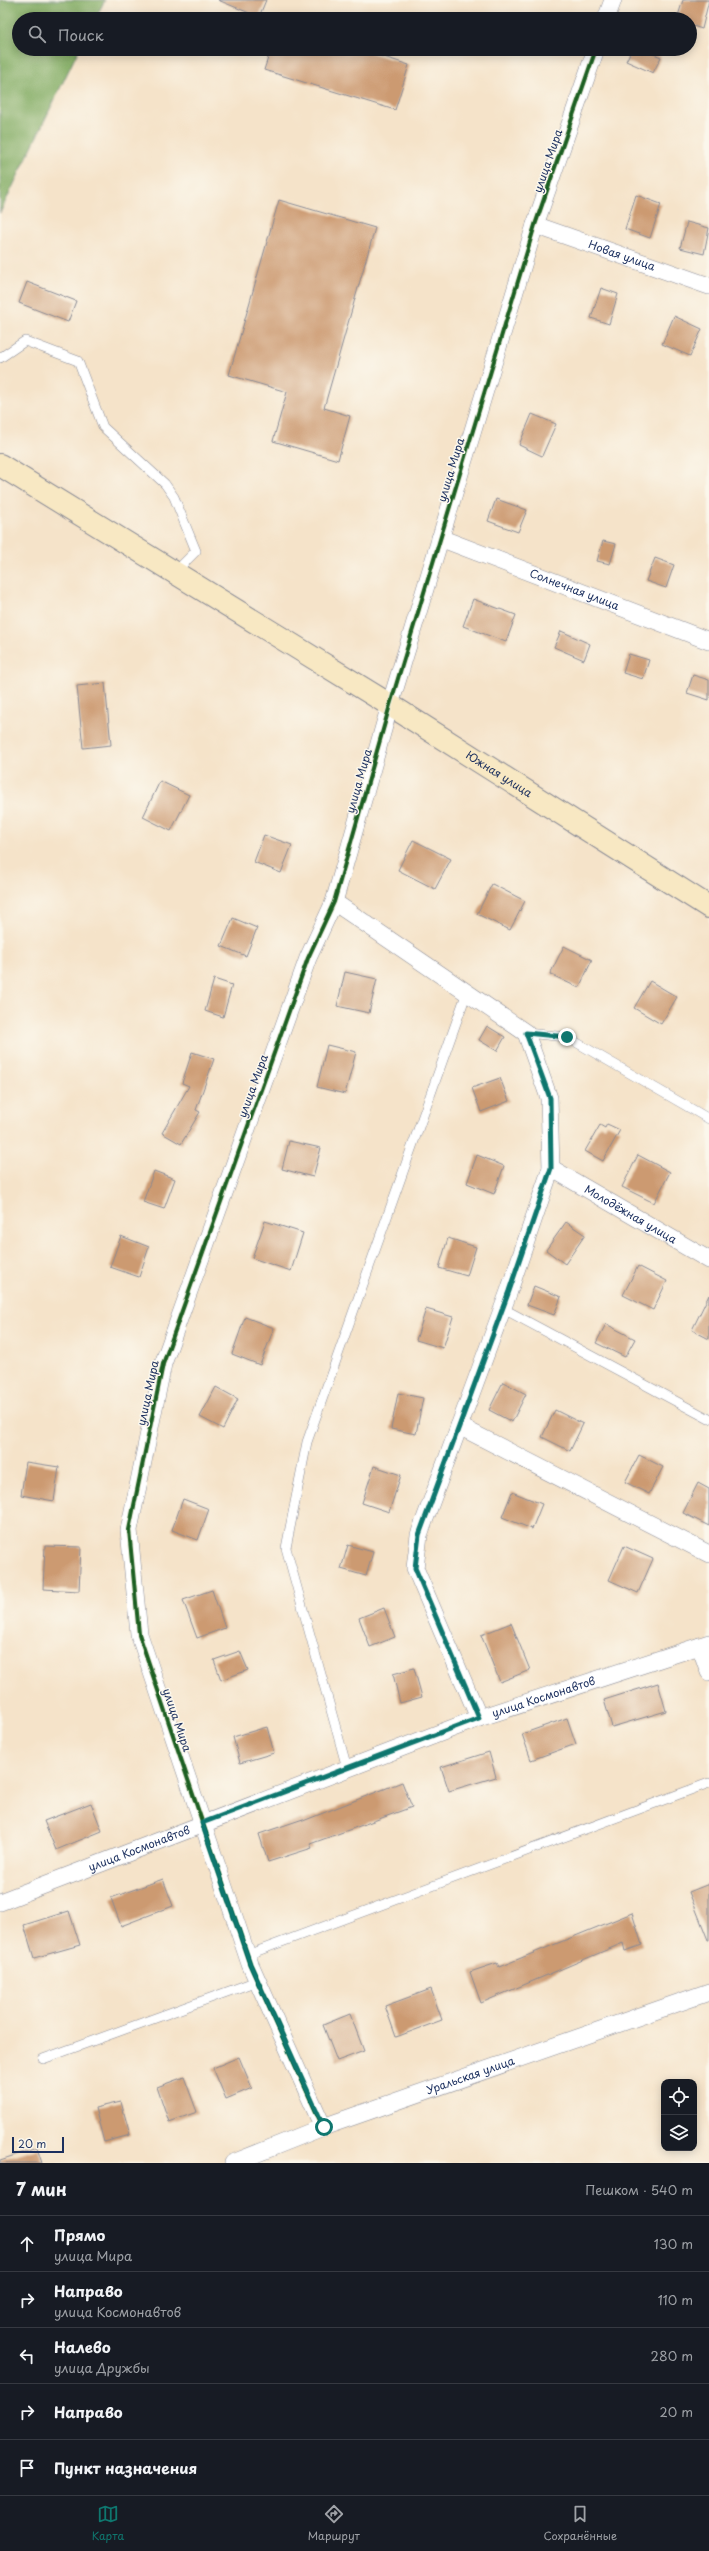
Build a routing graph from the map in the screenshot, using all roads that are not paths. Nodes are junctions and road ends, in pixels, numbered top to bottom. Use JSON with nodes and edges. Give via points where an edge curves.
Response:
{"nodes":[{"id":1,"x":613,"y":0,"type":"edge"},
{"id":2,"x":609,"y":12,"type":"edge"},
{"id":3,"x":594,"y":56,"type":"edge"},
{"id":4,"x":535,"y":226,"type":"junction"},
{"id":5,"x":709,"y":286,"type":"edge"},
{"id":6,"x":0,"y":358,"type":"edge"},
{"id":7,"x":0,"y":465,"type":"edge"},
{"id":8,"x":440,"y":538,"type":"junction"},
{"id":9,"x":174,"y":573,"type":"junction"},
{"id":10,"x":709,"y":641,"type":"edge"},
{"id":11,"x":390,"y":705,"type":"junction"},
{"id":12,"x":334,"y":902,"type":"junction"},
{"id":13,"x":709,"y":907,"type":"edge"},
{"id":14,"x":467,"y":992,"type":"junction"},
{"id":15,"x":526,"y":1033,"type":"junction"},
{"id":16,"x":709,"y":1119,"type":"edge"},
{"id":17,"x":551,"y":1168,"type":"junction"},
{"id":18,"x":709,"y":1260,"type":"edge"},
{"id":19,"x":502,"y":1308,"type":"junction"},
{"id":20,"x":709,"y":1419,"type":"edge"},
{"id":21,"x":459,"y":1426,"type":"junction"},
{"id":22,"x":709,"y":1554,"type":"edge"},
{"id":23,"x":704,"y":1645,"type":"edge"},
{"id":24,"x":709,"y":1672,"type":"edge"},
{"id":25,"x":479,"y":1718,"type":"junction"},
{"id":26,"x":347,"y":1768,"type":"junction"},
{"id":27,"x":709,"y":1783,"type":"edge"},
{"id":28,"x":202,"y":1823,"type":"junction"},
{"id":29,"x":0,"y":1902,"type":"edge"},
{"id":30,"x":247,"y":1955,"type":"junction"},
{"id":31,"x":257,"y":1981,"type":"junction"},
{"id":32,"x":709,"y":1992,"type":"edge"},
{"id":33,"x":44,"y":2058,"type":"dead end"},
{"id":34,"x":324,"y":2127,"type":"junction"},
{"id":35,"x":234,"y":2163,"type":"edge"}],
"edges":[{"from":1,"to":2,"type":"street"},
{"from":3,"to":4,"type":"street","name":"улица Мира"},
{"from":4,"to":5,"type":"street","name":"Новая улица"},
{"from":4,"to":8,"type":"street","name":"улица Мира"},
{"from":6,"to":9,"type":"lane","via":[[25,341],[78,361],[103,427],[165,484],[174,497],[196,551]]},
{"from":7,"to":9,"type":"main road","name":"Южная улица"},
{"from":8,"to":10,"type":"street","name":"Солнечная улица"},
{"from":8,"to":11,"type":"street","name":"улица Мира"},
{"from":9,"to":11,"type":"main road","name":"Южная улица"},
{"from":11,"to":12,"type":"street","name":"улица Мира"},
{"from":11,"to":13,"type":"main road","name":"Южная улица"},
{"from":12,"to":14,"type":"street"},
{"from":12,"to":28,"type":"street","name":"улица Мира","via":[[308,958],[163,1364],[129,1530],[138,1634]]},
{"from":14,"to":15,"type":"street"},
{"from":14,"to":26,"type":"lane","via":[[306,1442],[286,1548]]},
{"from":15,"to":16,"type":"lane","via":[[567,1037]]},
{"from":15,"to":17,"type":"street","via":[[550,1098]]},
{"from":17,"to":18,"type":"street","name":"Молодёжная улица"},
{"from":17,"to":19,"type":"street"},
{"from":19,"to":20,"type":"lane"},
{"from":19,"to":21,"type":"street"},
{"from":21,"to":22,"type":"street"},
{"from":21,"to":25,"type":"street","via":[[419,1535],[415,1568]]},
{"from":23,"to":24,"type":"street"},
{"from":23,"to":25,"type":"street","name":"улица Космонавтов"},
{"from":25,"to":26,"type":"street","name":"улица Космонавтов"},
{"from":26,"to":28,"type":"street","name":"улица Космонавтов"},
{"from":27,"to":30,"type":"lane"},
{"from":28,"to":29,"type":"street","name":"улица Космонавтов"},
{"from":28,"to":30,"type":"street","name":"улица Мира"},
{"from":30,"to":31,"type":"street","name":"улица Мира"},
{"from":31,"to":33,"type":"lane"},
{"from":31,"to":34,"type":"street","name":"улица Мира"},
{"from":32,"to":34,"type":"street","name":"Уральская улица"},
{"from":34,"to":35,"type":"street","name":"Уральская улица"}]}
